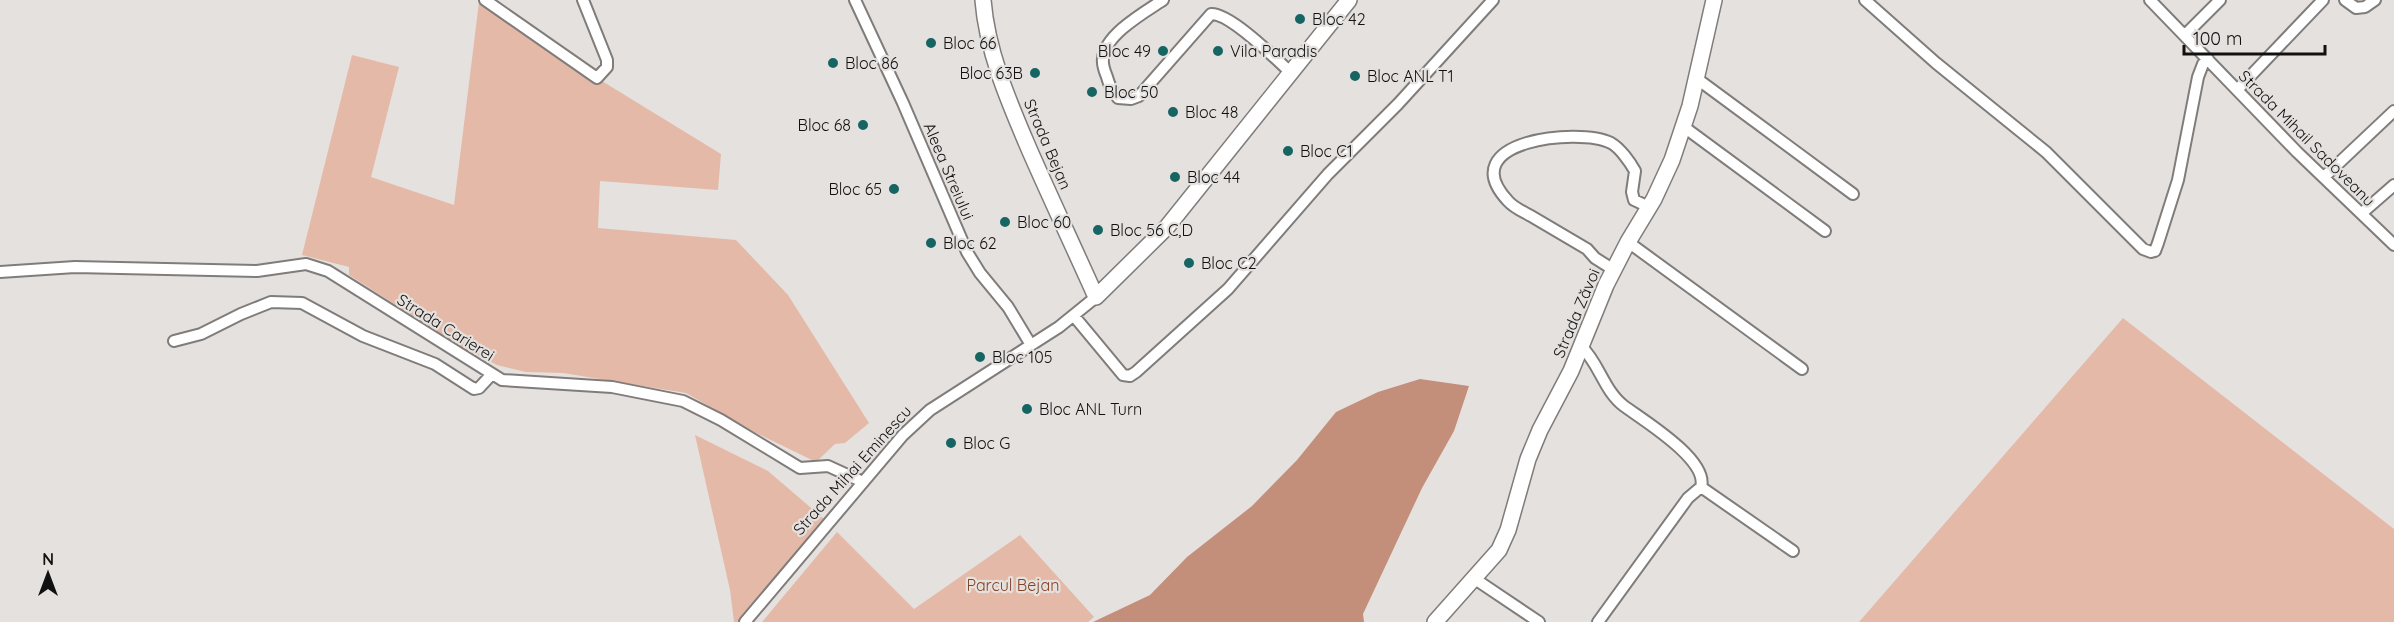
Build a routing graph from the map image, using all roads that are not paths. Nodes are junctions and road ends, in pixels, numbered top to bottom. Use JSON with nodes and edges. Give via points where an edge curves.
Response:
{"nodes":[{"id":1,"x":485,"y":0,"type":"edge"},
{"id":2,"x":583,"y":0,"type":"edge"},
{"id":3,"x":855,"y":0,"type":"edge"},
{"id":4,"x":983,"y":0,"type":"edge"},
{"id":5,"x":1162,"y":0,"type":"edge"},
{"id":6,"x":1348,"y":0,"type":"edge"},
{"id":7,"x":1714,"y":0,"type":"edge"},
{"id":8,"x":1865,"y":0,"type":"edge"},
{"id":9,"x":2150,"y":0,"type":"edge"},
{"id":10,"x":2220,"y":0,"type":"edge"},
{"id":11,"x":2323,"y":0,"type":"edge"},
{"id":12,"x":2345,"y":0,"type":"edge"},
{"id":13,"x":2375,"y":0,"type":"edge"},
{"id":14,"x":1486,"y":2,"type":"edge"},
{"id":15,"x":2185,"y":34,"type":"junction"},
{"id":16,"x":2208,"y":59,"type":"junction"},
{"id":17,"x":1290,"y":72,"type":"junction"},
{"id":18,"x":1696,"y":78,"type":"junction"},
{"id":19,"x":2237,"y":90,"type":"junction"},
{"id":20,"x":2394,"y":111,"type":"edge"},
{"id":21,"x":1684,"y":127,"type":"junction"},
{"id":22,"x":2324,"y":177,"type":"junction"},
{"id":23,"x":2394,"y":185,"type":"edge"},
{"id":24,"x":1853,"y":194,"type":"dead end"},
{"id":25,"x":1649,"y":207,"type":"junction"},
{"id":26,"x":2362,"y":213,"type":"junction"},
{"id":27,"x":1825,"y":231,"type":"dead end"},
{"id":28,"x":1628,"y":242,"type":"junction"},
{"id":29,"x":2394,"y":245,"type":"edge"},
{"id":30,"x":1614,"y":270,"type":"junction"},
{"id":31,"x":0,"y":272,"type":"edge"},
{"id":32,"x":1096,"y":297,"type":"junction"},
{"id":33,"x":1074,"y":316,"type":"junction"},
{"id":34,"x":174,"y":341,"type":"dead end"},
{"id":35,"x":1031,"y":345,"type":"junction"},
{"id":36,"x":1581,"y":346,"type":"junction"},
{"id":37,"x":1802,"y":369,"type":"dead end"},
{"id":38,"x":492,"y":374,"type":"junction"},
{"id":39,"x":863,"y":482,"type":"junction"},
{"id":40,"x":1701,"y":487,"type":"junction"},
{"id":41,"x":1793,"y":551,"type":"dead end"},
{"id":42,"x":1475,"y":579,"type":"junction"},
{"id":43,"x":745,"y":622,"type":"edge"},
{"id":44,"x":1435,"y":622,"type":"edge"},
{"id":45,"x":1539,"y":622,"type":"edge"},
{"id":46,"x":1598,"y":622,"type":"edge"}],
"edges":[{"from":1,"to":2,"type":"street","via":[[597,78],[607,60]]},
{"from":3,"to":35,"type":"street","name":"Aleea Streiului","via":[[967,252]]},
{"from":4,"to":32,"type":"street","name":"Strada Bejan","via":[[988,38],[1015,115]]},
{"from":5,"to":17,"type":"street","via":[[1130,22],[1106,48],[1104,70],[1118,98],[1139,96],[1216,14],[1257,40]]},
{"from":6,"to":17,"type":"street","name":"Strada Mihai Eminescu"},
{"from":7,"to":18,"type":"street","name":"Strada Zăvoi"},
{"from":8,"to":16,"type":"street","via":[[2046,152],[2151,252],[2158,243],[2178,180],[2198,77]]},
{"from":9,"to":15,"type":"street","name":"Strada Mihail Sadoveanu"},
{"from":10,"to":15,"type":"street"},
{"from":11,"to":19,"type":"street"},
{"from":12,"to":13,"type":"street","via":[[2356,8],[2365,8]]},
{"from":14,"to":33,"type":"street","via":[[1228,289],[1136,372],[1123,375]]},
{"from":15,"to":16,"type":"street","name":"Strada Mihail Sadoveanu"},
{"from":16,"to":19,"type":"street","name":"Strada Mihail Sadoveanu"},
{"from":17,"to":32,"type":"street","name":"Strada Mihai Eminescu","via":[[1167,227]]},
{"from":18,"to":21,"type":"street","name":"Strada Zăvoi"},
{"from":18,"to":24,"type":"street"},
{"from":19,"to":22,"type":"street","name":"Strada Mihail Sadoveanu"},
{"from":20,"to":22,"type":"street"},
{"from":21,"to":25,"type":"street","name":"Strada Zăvoi"},
{"from":21,"to":27,"type":"street"},
{"from":22,"to":26,"type":"street","name":"Strada Mihail Sadoveanu"},
{"from":23,"to":26,"type":"street"},
{"from":25,"to":28,"type":"street","name":"Strada Zăvoi"},
{"from":25,"to":30,"type":"street","via":[[1633,198],[1635,171],[1608,142],[1577,138],[1538,141],[1508,149],[1497,161],[1496,178],[1510,203],[1587,249]]},
{"from":26,"to":29,"type":"street","name":"Strada Mihail Sadoveanu"},
{"from":28,"to":30,"type":"street","name":"Strada Zăvoi"},
{"from":28,"to":37,"type":"street"},
{"from":30,"to":36,"type":"street","name":"Strada Zăvoi"},
{"from":31,"to":38,"type":"street","name":"Strada Carierei","via":[[75,267],[257,271],[306,264],[328,271]]},
{"from":32,"to":33,"type":"street","name":"Strada Mihai Eminescu"},
{"from":33,"to":35,"type":"street","name":"Strada Mihai Eminescu"},
{"from":34,"to":38,"type":"street","via":[[201,334],[271,302],[302,303],[363,336],[435,364],[474,389]]},
{"from":35,"to":39,"type":"street","name":"Strada Mihai Eminescu","via":[[930,410]]},
{"from":36,"to":40,"type":"street","via":[[1621,404],[1684,450],[1702,477]]},
{"from":36,"to":42,"type":"street","name":"Strada Zăvoi","via":[[1528,459],[1499,550]]},
{"from":38,"to":39,"type":"street","name":"Strada Carierei","via":[[502,380],[612,387],[682,401],[800,468],[828,466]]},
{"from":39,"to":43,"type":"street","name":"Strada Mihai Eminescu"},
{"from":40,"to":41,"type":"street"},
{"from":40,"to":46,"type":"street","via":[[1688,498]]},
{"from":42,"to":44,"type":"street","name":"Strada Zăvoi"},
{"from":42,"to":45,"type":"street"}]}
